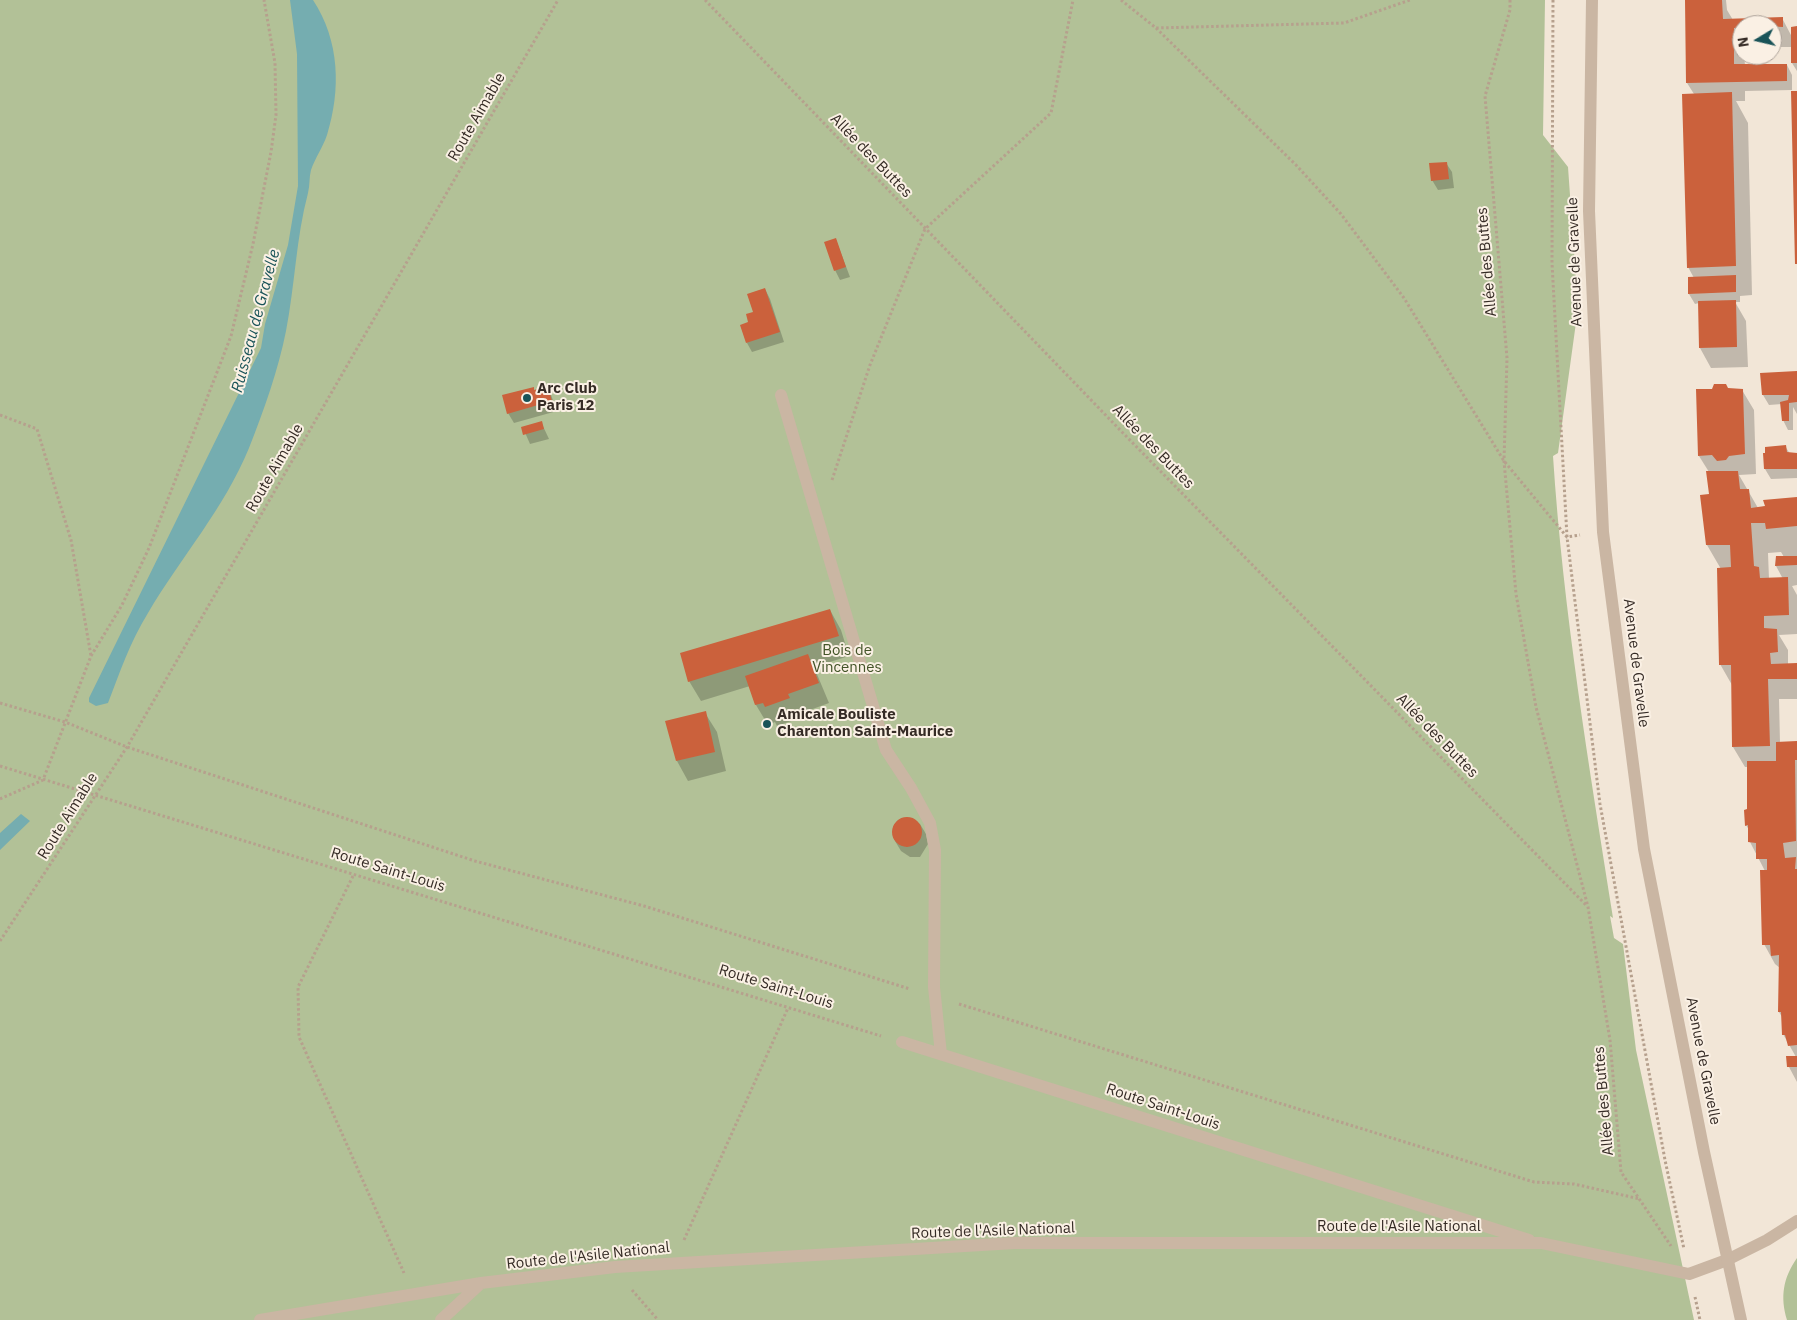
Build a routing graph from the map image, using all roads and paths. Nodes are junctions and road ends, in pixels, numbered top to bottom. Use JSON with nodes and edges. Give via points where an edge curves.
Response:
{"nodes":[{"id":1,"x":264,"y":0,"type":"edge"},
{"id":2,"x":558,"y":0,"type":"edge"},
{"id":3,"x":705,"y":0,"type":"edge"},
{"id":4,"x":1073,"y":0,"type":"edge"},
{"id":5,"x":1121,"y":0,"type":"edge"},
{"id":6,"x":1410,"y":0,"type":"edge"},
{"id":7,"x":1510,"y":0,"type":"edge"},
{"id":8,"x":1592,"y":0,"type":"edge"},
{"id":9,"x":1156,"y":28,"type":"junction"},
{"id":10,"x":925,"y":229,"type":"junction"},
{"id":11,"x":781,"y":395,"type":"dead end"},
{"id":12,"x":0,"y":415,"type":"edge"},
{"id":13,"x":1504,"y":461,"type":"junction"},
{"id":14,"x":830,"y":485,"type":"dead end"},
{"id":15,"x":1603,"y":532,"type":"junction"},
{"id":16,"x":91,"y":656,"type":"junction"},
{"id":17,"x":0,"y":704,"type":"edge"},
{"id":18,"x":65,"y":722,"type":"junction"},
{"id":19,"x":127,"y":747,"type":"junction"},
{"id":20,"x":0,"y":766,"type":"edge"},
{"id":21,"x":43,"y":780,"type":"junction"},
{"id":22,"x":93,"y":796,"type":"junction"},
{"id":23,"x":0,"y":799,"type":"edge"},
{"id":24,"x":353,"y":876,"type":"junction"},
{"id":25,"x":1588,"y":907,"type":"junction"},
{"id":26,"x":0,"y":941,"type":"edge"},
{"id":27,"x":935,"y":996,"type":"junction"},
{"id":28,"x":788,"y":1008,"type":"junction"},
{"id":29,"x":902,"y":1042,"type":"joint"},
{"id":30,"x":941,"y":1054,"type":"junction"},
{"id":31,"x":1640,"y":1199,"type":"junction"},
{"id":32,"x":1797,"y":1221,"type":"edge"},
{"id":33,"x":1541,"y":1244,"type":"junction"},
{"id":34,"x":1727,"y":1260,"type":"junction"},
{"id":35,"x":674,"y":1264,"type":"junction"},
{"id":36,"x":615,"y":1267,"type":"junction"},
{"id":37,"x":1690,"y":1274,"type":"junction"},
{"id":38,"x":481,"y":1283,"type":"junction"},
{"id":39,"x":414,"y":1294,"type":"junction"},
{"id":40,"x":1697,"y":1305,"type":"dead end"},
{"id":41,"x":260,"y":1320,"type":"edge"},
{"id":42,"x":440,"y":1320,"type":"edge"},
{"id":43,"x":658,"y":1320,"type":"edge"},
{"id":44,"x":1700,"y":1320,"type":"edge"},
{"id":45,"x":1741,"y":1320,"type":"edge"}],
"edges":[{"from":1,"to":16,"type":"path","via":[[275,63],[276,115],[253,244],[231,336],[149,548],[122,605]]},
{"from":2,"to":19,"type":"path","name":"Route Aimable"},
{"from":3,"to":10,"type":"path","name":"Allée des Buttes"},
{"from":4,"to":10,"type":"path","via":[[1051,113]]},
{"from":5,"to":9,"type":"path"},
{"from":6,"to":9,"type":"path","via":[[1344,23]]},
{"from":7,"to":13,"type":"path","name":"Allée des Buttes","via":[[1510,10],[1485,96],[1507,358]]},
{"from":8,"to":15,"type":"street","name":"Avenue de Gravelle","via":[[1589,212]]},
{"from":9,"to":13,"type":"path","via":[[1296,165],[1341,214],[1404,298]]},
{"from":10,"to":14,"type":"path","via":[[870,365]]},
{"from":10,"to":25,"type":"path","name":"Allée des Buttes"},
{"from":11,"to":27,"type":"street","via":[[886,750],[930,823],[935,850]]},
{"from":12,"to":16,"type":"path","via":[[38,429],[71,540]]},
{"from":13,"to":15,"type":"path","via":[[1567,537]]},
{"from":13,"to":25,"type":"path","name":"Allée des Buttes","via":[[1516,594],[1536,707]]},
{"from":15,"to":34,"type":"street","name":"Avenue de Gravelle","via":[[1644,849]]},
{"from":16,"to":18,"type":"path"},
{"from":17,"to":18,"type":"path"},
{"from":18,"to":19,"type":"path"},
{"from":18,"to":21,"type":"path"},
{"from":19,"to":22,"type":"path","name":"Route Aimable"},
{"from":19,"to":27,"type":"path","via":[[476,860],[644,906]]},
{"from":20,"to":21,"type":"path","name":"Route Saint-Louis"},
{"from":21,"to":22,"type":"path","name":"Route Saint-Louis"},
{"from":21,"to":23,"type":"path"},
{"from":22,"to":24,"type":"path","name":"Route Saint-Louis"},
{"from":22,"to":26,"type":"path","name":"Route Aimable"},
{"from":24,"to":28,"type":"path","name":"Route Saint-Louis"},
{"from":24,"to":39,"type":"path","via":[[298,987],[299,1037]]},
{"from":25,"to":31,"type":"path","name":"Allée des Buttes","via":[[1610,1040],[1621,1172]]},
{"from":27,"to":30,"type":"street"},
{"from":27,"to":31,"type":"path","via":[[1534,1182],[1574,1184]]},
{"from":28,"to":29,"type":"path","name":"Route Saint-Louis"},
{"from":28,"to":35,"type":"path"},
{"from":29,"to":30,"type":"street","name":"Route Saint-Louis"},
{"from":30,"to":33,"type":"street","name":"Route Saint-Louis"},
{"from":31,"to":37,"type":"path","name":"Allée des Buttes"},
{"from":32,"to":34,"type":"street"},
{"from":33,"to":35,"type":"street","name":"Route de l'Asile National","via":[[1015,1244]]},
{"from":33,"to":37,"type":"street","name":"Route de l'Asile National"},
{"from":34,"to":37,"type":"street"},
{"from":34,"to":45,"type":"street","name":"Avenue de Gravelle"},
{"from":35,"to":36,"type":"street","name":"Route de l'Asile National"},
{"from":36,"to":38,"type":"street","name":"Route de l'Asile National"},
{"from":36,"to":43,"type":"path"},
{"from":38,"to":39,"type":"street","name":"Route de l'Asile National"},
{"from":38,"to":42,"type":"street"},
{"from":39,"to":41,"type":"street","name":"Route de l'Asile National"},
{"from":40,"to":44,"type":"path"}]}
